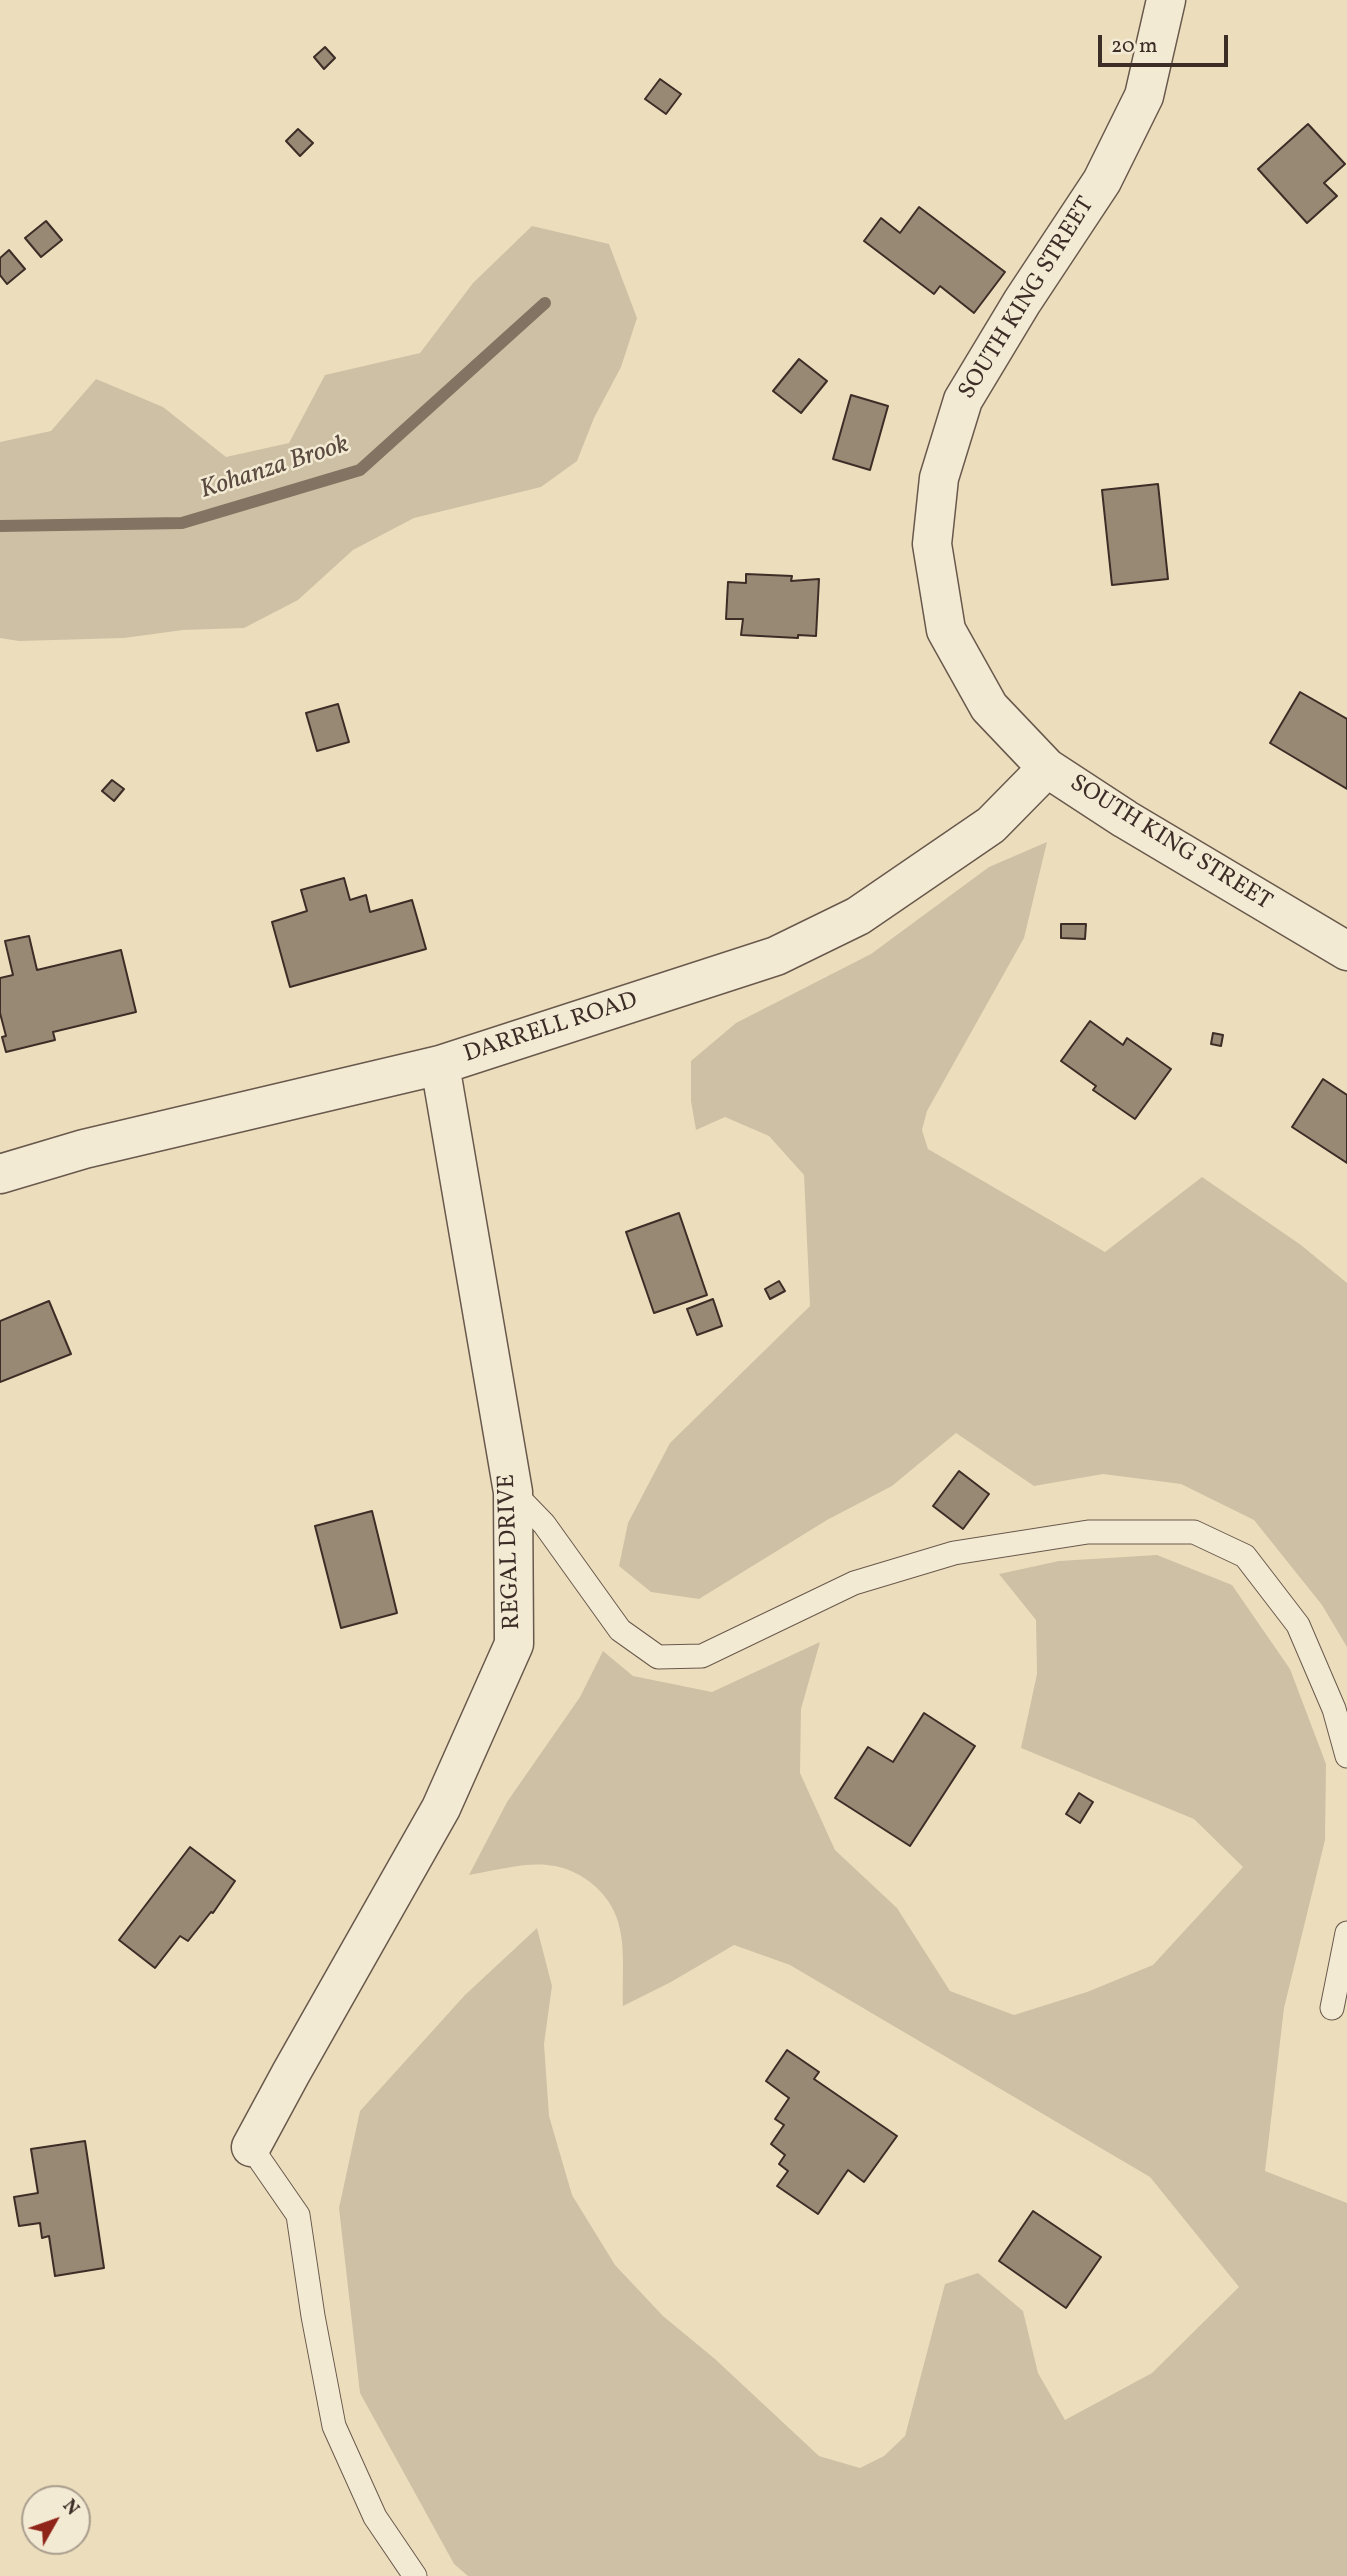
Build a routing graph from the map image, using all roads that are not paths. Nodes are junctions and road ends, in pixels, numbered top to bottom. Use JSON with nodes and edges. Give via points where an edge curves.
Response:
{"nodes":[{"id":1,"x":1166,"y":0,"type":"edge"},
{"id":2,"x":1047,"y":768,"type":"junction"},
{"id":3,"x":1347,"y":951,"type":"edge"},
{"id":4,"x":440,"y":1065,"type":"junction"},
{"id":5,"x":0,"y":1174,"type":"edge"},
{"id":6,"x":513,"y":1492,"type":"junction"},
{"id":7,"x":1347,"y":1756,"type":"edge"},
{"id":8,"x":1347,"y":1933,"type":"edge"},
{"id":9,"x":1332,"y":2008,"type":"dead end"},
{"id":10,"x":251,"y":2147,"type":"joint"},
{"id":11,"x":415,"y":2576,"type":"edge"}],
"edges":[{"from":1,"to":2,"type":"street","name":"SOUTH KING STREET","via":[[1144,96],[1102,181],[963,400],[939,478],[932,544],[946,630],[989,707]]},
{"from":2,"to":3,"type":"street","name":"SOUTH KING STREET"},
{"from":2,"to":4,"type":"street","name":"DARRELL ROAD","via":[[991,825],[858,916],[776,956]]},
{"from":4,"to":5,"type":"street","name":"DARRELL ROAD","via":[[84,1149]]},
{"from":4,"to":6,"type":"street","name":"REGAL DRIVE"},
{"from":6,"to":7,"type":"lane","via":[[544,1524],[620,1630],[658,1657],[702,1656],[854,1583],[954,1553],[1088,1532],[1194,1532],[1245,1556],[1298,1625],[1334,1709]]},
{"from":6,"to":10,"type":"street","name":"REGAL DRIVE","via":[[514,1644],[441,1808]]},
{"from":8,"to":9,"type":"lane"},
{"from":10,"to":11,"type":"lane","via":[[298,2215],[334,2426],[375,2517]]}]}
